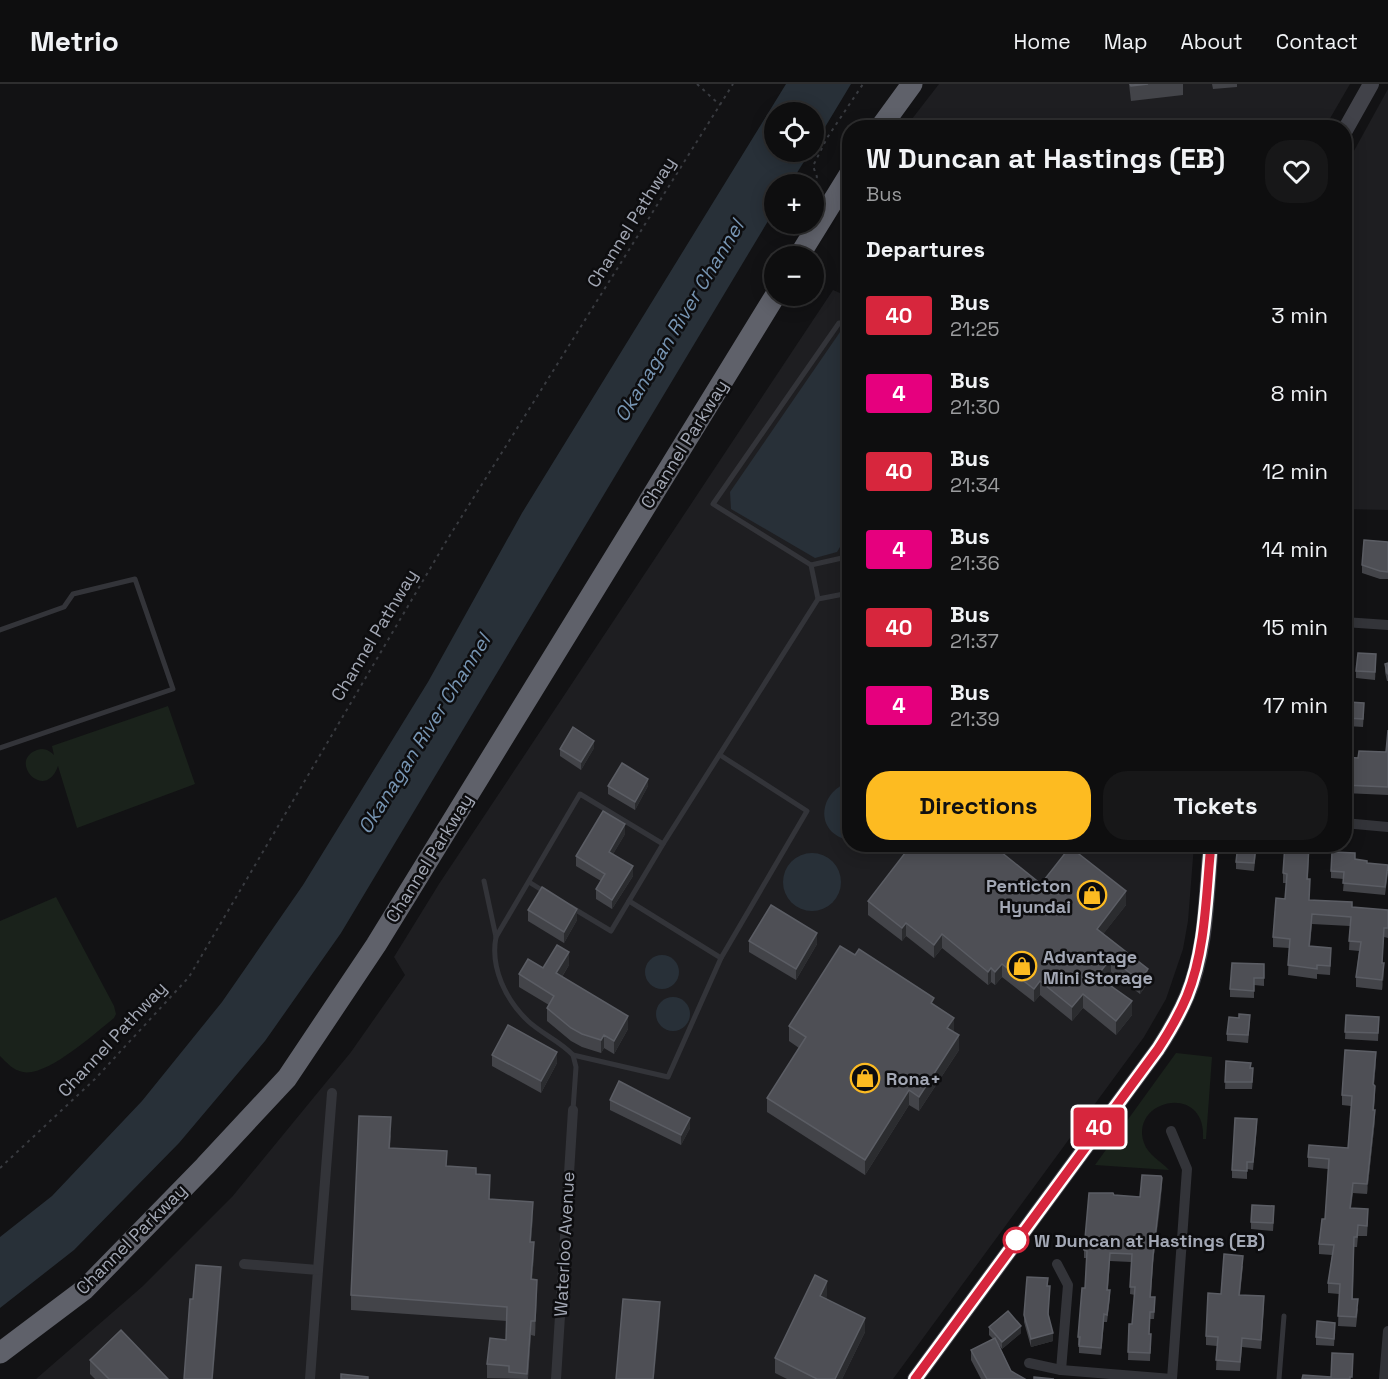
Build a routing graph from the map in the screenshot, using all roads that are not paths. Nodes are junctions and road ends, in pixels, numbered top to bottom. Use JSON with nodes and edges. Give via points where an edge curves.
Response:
{"nodes":[{"id":1,"x":912,"y":84,"type":"edge"},
{"id":2,"x":1371,"y":84,"type":"edge"},
{"id":3,"x":886,"y":120,"type":"edge"},
{"id":4,"x":1351,"y":120,"type":"edge"},
{"id":5,"x":842,"y":186,"type":"edge"},
{"id":6,"x":805,"y":246,"type":"edge"},
{"id":7,"x":769,"y":306,"type":"edge"},
{"id":8,"x":842,"y":323,"type":"edge"},
{"id":9,"x":842,"y":558,"type":"edge"},
{"id":10,"x":810,"y":565,"type":"junction"},
{"id":11,"x":842,"y":593,"type":"edge"},
{"id":12,"x":818,"y":599,"type":"junction"},
{"id":13,"x":1352,"y":623,"type":"edge"},
{"id":14,"x":1388,"y":625,"type":"edge"},
{"id":15,"x":0,"y":630,"type":"edge"},
{"id":16,"x":0,"y":748,"type":"edge"},
{"id":17,"x":720,"y":755,"type":"junction"},
{"id":18,"x":1352,"y":824,"type":"edge"},
{"id":19,"x":1388,"y":827,"type":"edge"},
{"id":20,"x":663,"y":844,"type":"junction"},
{"id":21,"x":1210,"y":852,"type":"edge"},
{"id":22,"x":484,"y":881,"type":"dead end"},
{"id":23,"x":529,"y":882,"type":"junction"},
{"id":24,"x":549,"y":894,"type":"edge"},
{"id":25,"x":629,"y":902,"type":"junction"},
{"id":26,"x":569,"y":906,"type":"edge"},
{"id":27,"x":496,"y":937,"type":"junction"},
{"id":28,"x":721,"y":958,"type":"junction"},
{"id":29,"x":573,"y":1055,"type":"junction"},
{"id":30,"x":332,"y":1093,"type":"dead end"},
{"id":31,"x":573,"y":1110,"type":"joint"},
{"id":32,"x":1171,"y":1131,"type":"dead end"},
{"id":33,"x":243,"y":1264,"type":"dead end"},
{"id":34,"x":1057,"y":1264,"type":"dead end"},
{"id":35,"x":318,"y":1270,"type":"junction"},
{"id":36,"x":1284,"y":1316,"type":"dead end"},
{"id":37,"x":1388,"y":1331,"type":"edge"},
{"id":38,"x":0,"y":1353,"type":"edge"},
{"id":39,"x":1029,"y":1363,"type":"dead end"},
{"id":40,"x":1061,"y":1370,"type":"junction"},
{"id":41,"x":310,"y":1379,"type":"edge"},
{"id":42,"x":556,"y":1379,"type":"edge"},
{"id":43,"x":915,"y":1379,"type":"edge"},
{"id":44,"x":1172,"y":1379,"type":"edge"},
{"id":45,"x":1279,"y":1379,"type":"edge"},
{"id":46,"x":1384,"y":1379,"type":"edge"}],
"edges":[{"from":1,"to":3,"type":"highway"},
{"from":2,"to":4,"type":"street"},
{"from":5,"to":6,"type":"highway"},
{"from":7,"to":38,"type":"highway","name":"Channel Parkway","via":[[376,945],[287,1078],[85,1289]]},
{"from":8,"to":10,"type":"lane","via":[[713,504]]},
{"from":9,"to":10,"type":"lane"},
{"from":10,"to":12,"type":"lane"},
{"from":11,"to":12,"type":"lane"},
{"from":12,"to":17,"type":"lane"},
{"from":13,"to":14,"type":"street"},
{"from":15,"to":16,"type":"lane","via":[[64,607],[73,594],[135,579],[173,689]]},
{"from":17,"to":20,"type":"lane"},
{"from":17,"to":28,"type":"lane","via":[[807,811]]},
{"from":18,"to":19,"type":"street"},
{"from":20,"to":23,"type":"lane","via":[[580,794]]},
{"from":20,"to":25,"type":"lane"},
{"from":21,"to":43,"type":"street","via":[[1197,962],[1175,1022]]},
{"from":22,"to":27,"type":"lane"},
{"from":23,"to":24,"type":"lane"},
{"from":23,"to":27,"type":"lane"},
{"from":25,"to":26,"type":"lane","via":[[611,931]]},
{"from":25,"to":28,"type":"lane"},
{"from":27,"to":29,"type":"lane","via":[[501,985],[529,1022]]},
{"from":28,"to":29,"type":"lane","via":[[668,1077]]},
{"from":29,"to":31,"type":"lane"},
{"from":30,"to":35,"type":"street"},
{"from":31,"to":42,"type":"street","name":"Waterloo Avenue"},
{"from":32,"to":44,"type":"street","via":[[1188,1169]]},
{"from":33,"to":35,"type":"street"},
{"from":34,"to":40,"type":"street","via":[[1068,1285]]},
{"from":35,"to":41,"type":"street"},
{"from":36,"to":45,"type":"lane"},
{"from":37,"to":46,"type":"street"},
{"from":39,"to":40,"type":"street"},
{"from":40,"to":44,"type":"street"}]}
